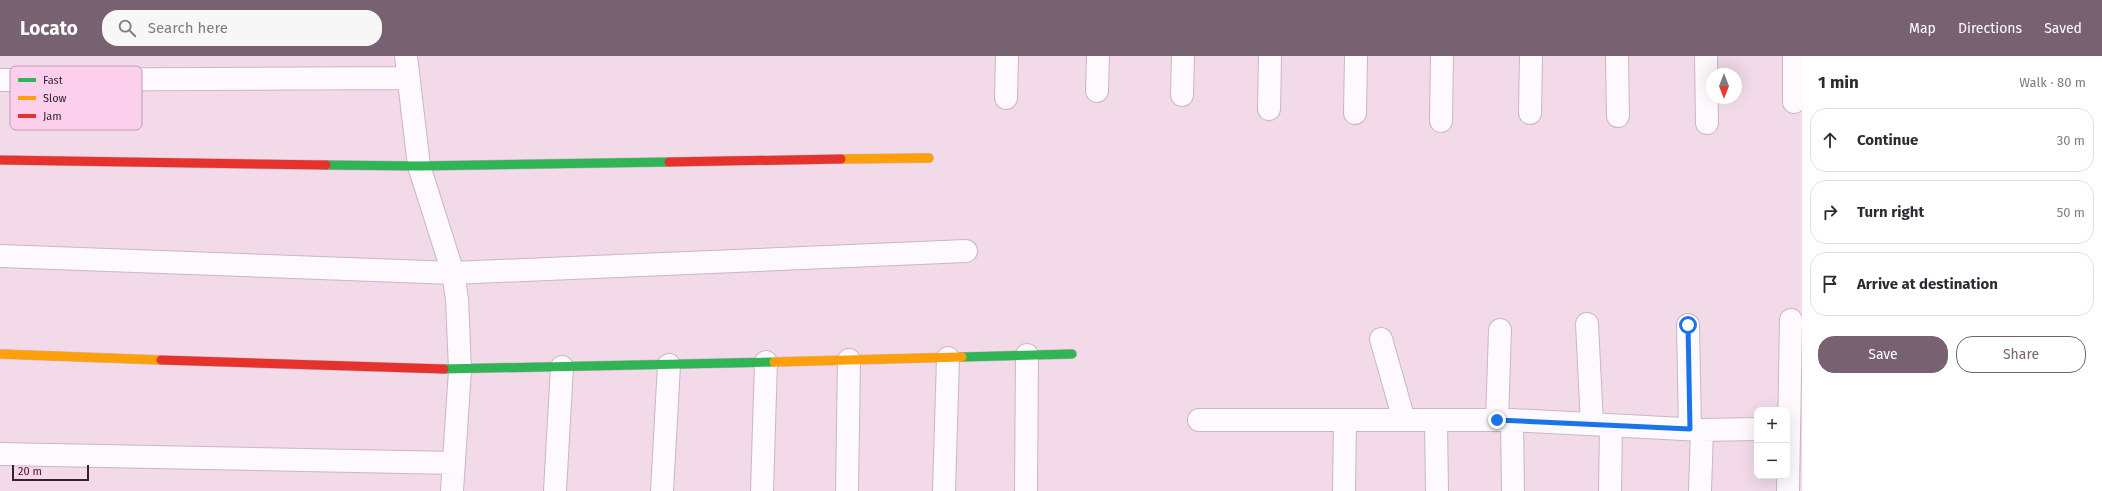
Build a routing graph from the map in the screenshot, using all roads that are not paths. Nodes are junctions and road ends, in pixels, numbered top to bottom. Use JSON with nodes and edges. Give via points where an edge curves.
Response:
{"nodes":[{"id":1,"x":406,"y":56,"type":"edge"},
{"id":2,"x":1007,"y":56,"type":"edge"},
{"id":3,"x":1098,"y":56,"type":"edge"},
{"id":4,"x":1183,"y":56,"type":"edge"},
{"id":5,"x":1270,"y":56,"type":"edge"},
{"id":6,"x":1356,"y":56,"type":"edge"},
{"id":7,"x":1442,"y":56,"type":"edge"},
{"id":8,"x":1531,"y":56,"type":"edge"},
{"id":9,"x":1618,"y":56,"type":"edge"},
{"id":10,"x":1706,"y":56,"type":"edge"},
{"id":11,"x":1794,"y":56,"type":"edge"},
{"id":12,"x":408,"y":78,"type":"junction"},
{"id":13,"x":142,"y":79,"type":"edge"},
{"id":14,"x":0,"y":80,"type":"edge"},
{"id":15,"x":10,"y":80,"type":"edge"},
{"id":16,"x":1097,"y":91,"type":"dead end"},
{"id":17,"x":1182,"y":95,"type":"dead end"},
{"id":18,"x":1006,"y":98,"type":"dead end"},
{"id":19,"x":1794,"y":102,"type":"dead end"},
{"id":20,"x":1269,"y":109,"type":"dead end"},
{"id":21,"x":1355,"y":113,"type":"dead end"},
{"id":22,"x":1530,"y":113,"type":"dead end"},
{"id":23,"x":1618,"y":116,"type":"dead end"},
{"id":24,"x":1441,"y":121,"type":"dead end"},
{"id":25,"x":1707,"y":123,"type":"dead end"},
{"id":26,"x":929,"y":158,"type":"dead end"},
{"id":27,"x":0,"y":160,"type":"edge"},
{"id":28,"x":420,"y":166,"type":"junction"},
{"id":29,"x":966,"y":251,"type":"dead end"},
{"id":30,"x":0,"y":256,"type":"edge"},
{"id":31,"x":454,"y":273,"type":"junction"},
{"id":32,"x":1791,"y":320,"type":"dead end"},
{"id":33,"x":1587,"y":324,"type":"dead end"},
{"id":34,"x":1688,"y":325,"type":"dead end"},
{"id":35,"x":1500,"y":330,"type":"dead end"},
{"id":36,"x":1381,"y":339,"type":"dead end"},
{"id":37,"x":0,"y":354,"type":"edge"},
{"id":38,"x":1072,"y":354,"type":"dead end"},
{"id":39,"x":1027,"y":355,"type":"junction"},
{"id":40,"x":948,"y":358,"type":"junction"},
{"id":41,"x":849,"y":360,"type":"junction"},
{"id":42,"x":766,"y":362,"type":"junction"},
{"id":43,"x":669,"y":365,"type":"junction"},
{"id":44,"x":562,"y":367,"type":"junction"},
{"id":45,"x":460,"y":370,"type":"junction"},
{"id":46,"x":1199,"y":420,"type":"dead end"},
{"id":47,"x":1345,"y":420,"type":"junction"},
{"id":48,"x":1404,"y":420,"type":"junction"},
{"id":49,"x":1436,"y":420,"type":"junction"},
{"id":50,"x":1505,"y":420,"type":"junction"},
{"id":51,"x":1601,"y":425,"type":"junction"},
{"id":52,"x":1754,"y":428,"type":"edge"},
{"id":53,"x":1793,"y":428,"type":"edge"},
{"id":54,"x":1696,"y":429,"type":"junction"},
{"id":55,"x":0,"y":454,"type":"edge"},
{"id":56,"x":454,"y":463,"type":"junction"},
{"id":57,"x":452,"y":491,"type":"edge"},
{"id":58,"x":555,"y":491,"type":"edge"},
{"id":59,"x":662,"y":491,"type":"edge"},
{"id":60,"x":762,"y":491,"type":"edge"},
{"id":61,"x":847,"y":491,"type":"edge"},
{"id":62,"x":944,"y":491,"type":"edge"},
{"id":63,"x":1026,"y":491,"type":"edge"},
{"id":64,"x":1344,"y":491,"type":"edge"},
{"id":65,"x":1437,"y":491,"type":"edge"},
{"id":66,"x":1513,"y":491,"type":"edge"},
{"id":67,"x":1610,"y":491,"type":"edge"},
{"id":68,"x":1700,"y":491,"type":"edge"},
{"id":69,"x":1788,"y":491,"type":"edge"}],
"edges":[{"from":1,"to":12,"type":"street"},
{"from":2,"to":18,"type":"street"},
{"from":3,"to":16,"type":"street"},
{"from":4,"to":17,"type":"street"},
{"from":5,"to":20,"type":"street"},
{"from":6,"to":21,"type":"street"},
{"from":7,"to":24,"type":"street"},
{"from":8,"to":22,"type":"street"},
{"from":9,"to":23,"type":"street"},
{"from":10,"to":25,"type":"street"},
{"from":11,"to":19,"type":"street"},
{"from":12,"to":13,"type":"street"},
{"from":12,"to":28,"type":"street"},
{"from":14,"to":15,"type":"street"},
{"from":26,"to":28,"type":"street"},
{"from":27,"to":28,"type":"street"},
{"from":28,"to":31,"type":"street"},
{"from":29,"to":31,"type":"street"},
{"from":30,"to":31,"type":"street"},
{"from":31,"to":45,"type":"street"},
{"from":32,"to":53,"type":"street"},
{"from":33,"to":51,"type":"street"},
{"from":34,"to":54,"type":"street"},
{"from":35,"to":50,"type":"street"},
{"from":36,"to":48,"type":"street"},
{"from":37,"to":45,"type":"street"},
{"from":38,"to":39,"type":"street"},
{"from":39,"to":40,"type":"street"},
{"from":39,"to":63,"type":"street"},
{"from":40,"to":41,"type":"street"},
{"from":40,"to":62,"type":"street"},
{"from":41,"to":42,"type":"street"},
{"from":41,"to":61,"type":"street"},
{"from":42,"to":43,"type":"street"},
{"from":42,"to":60,"type":"street"},
{"from":43,"to":44,"type":"street"},
{"from":43,"to":59,"type":"street"},
{"from":44,"to":45,"type":"street"},
{"from":44,"to":58,"type":"street"},
{"from":45,"to":56,"type":"street"},
{"from":46,"to":47,"type":"street"},
{"from":47,"to":48,"type":"street"},
{"from":47,"to":64,"type":"street"},
{"from":48,"to":49,"type":"street"},
{"from":49,"to":50,"type":"street"},
{"from":49,"to":65,"type":"street"},
{"from":50,"to":51,"type":"street"},
{"from":50,"to":66,"type":"street"},
{"from":51,"to":54,"type":"street"},
{"from":51,"to":67,"type":"street"},
{"from":52,"to":54,"type":"street"},
{"from":53,"to":69,"type":"street"},
{"from":54,"to":68,"type":"street"},
{"from":55,"to":56,"type":"street"},
{"from":56,"to":57,"type":"street"}]}
